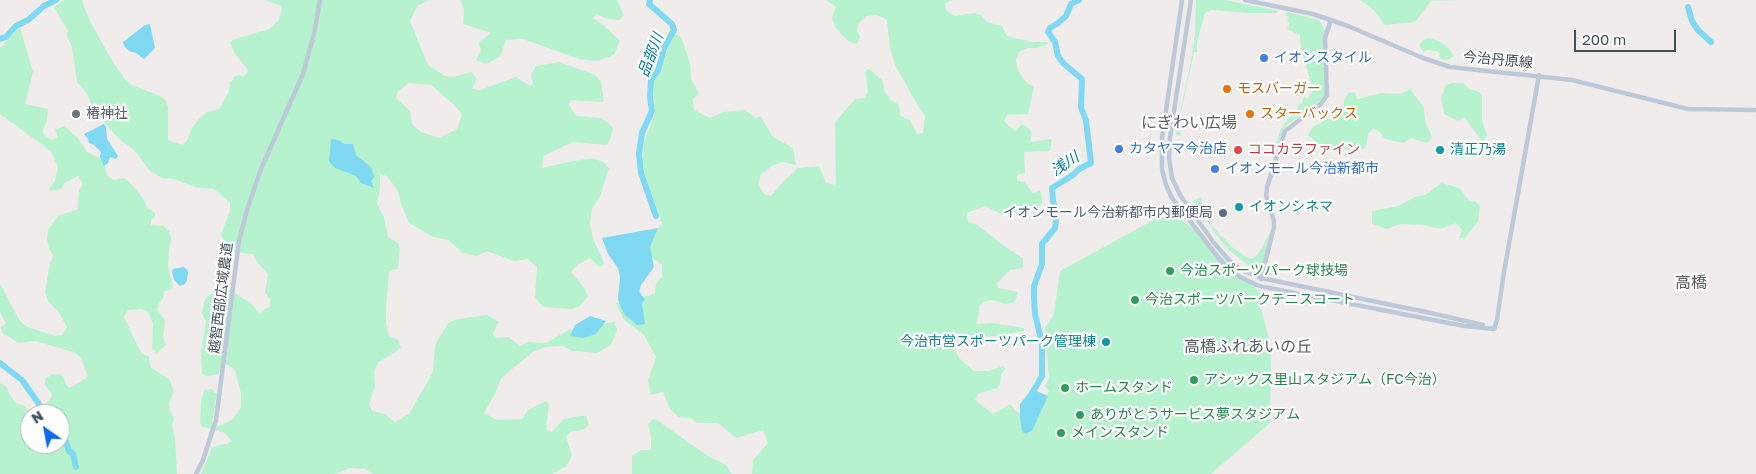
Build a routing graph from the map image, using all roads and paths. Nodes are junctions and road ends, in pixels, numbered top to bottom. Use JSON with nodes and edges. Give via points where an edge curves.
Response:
{"nodes":[{"id":1,"x":320,"y":0,"type":"edge"},
{"id":2,"x":1182,"y":0,"type":"edge"},
{"id":3,"x":1191,"y":0,"type":"edge"},
{"id":4,"x":1245,"y":0,"type":"edge"},
{"id":5,"x":1331,"y":20,"type":"junction"},
{"id":6,"x":1539,"y":75,"type":"junction"},
{"id":7,"x":1756,"y":110,"type":"edge"},
{"id":8,"x":1261,"y":278,"type":"junction"},
{"id":9,"x":1259,"y":286,"type":"junction"},
{"id":10,"x":1494,"y":329,"type":"junction"},
{"id":11,"x":196,"y":474,"type":"edge"}],
"edges":[{"from":1,"to":11,"type":"street","name":"越智西部広域農道","via":[[305,68],[246,210],[239,241],[216,420]]},
{"from":2,"to":9,"type":"street","via":[[1162,138],[1162,169],[1166,185],[1172,198],[1224,265]]},
{"from":3,"to":8,"type":"street","via":[[1170,137],[1172,178],[1180,195],[1229,260],[1241,270]]},
{"from":4,"to":5,"type":"street","name":"今治丹原線"},
{"from":5,"to":6,"type":"street","name":"今治丹原線","via":[[1450,66]]},
{"from":5,"to":8,"type":"street","via":[[1325,38],[1327,95],[1321,104],[1285,131],[1267,187],[1274,227]]},
{"from":6,"to":7,"type":"street","name":"今治丹原線","via":[[1573,80],[1688,109]]},
{"from":6,"to":10,"type":"street"},
{"from":8,"to":9,"type":"street"},
{"from":8,"to":10,"type":"street"},
{"from":9,"to":10,"type":"street"}]}
